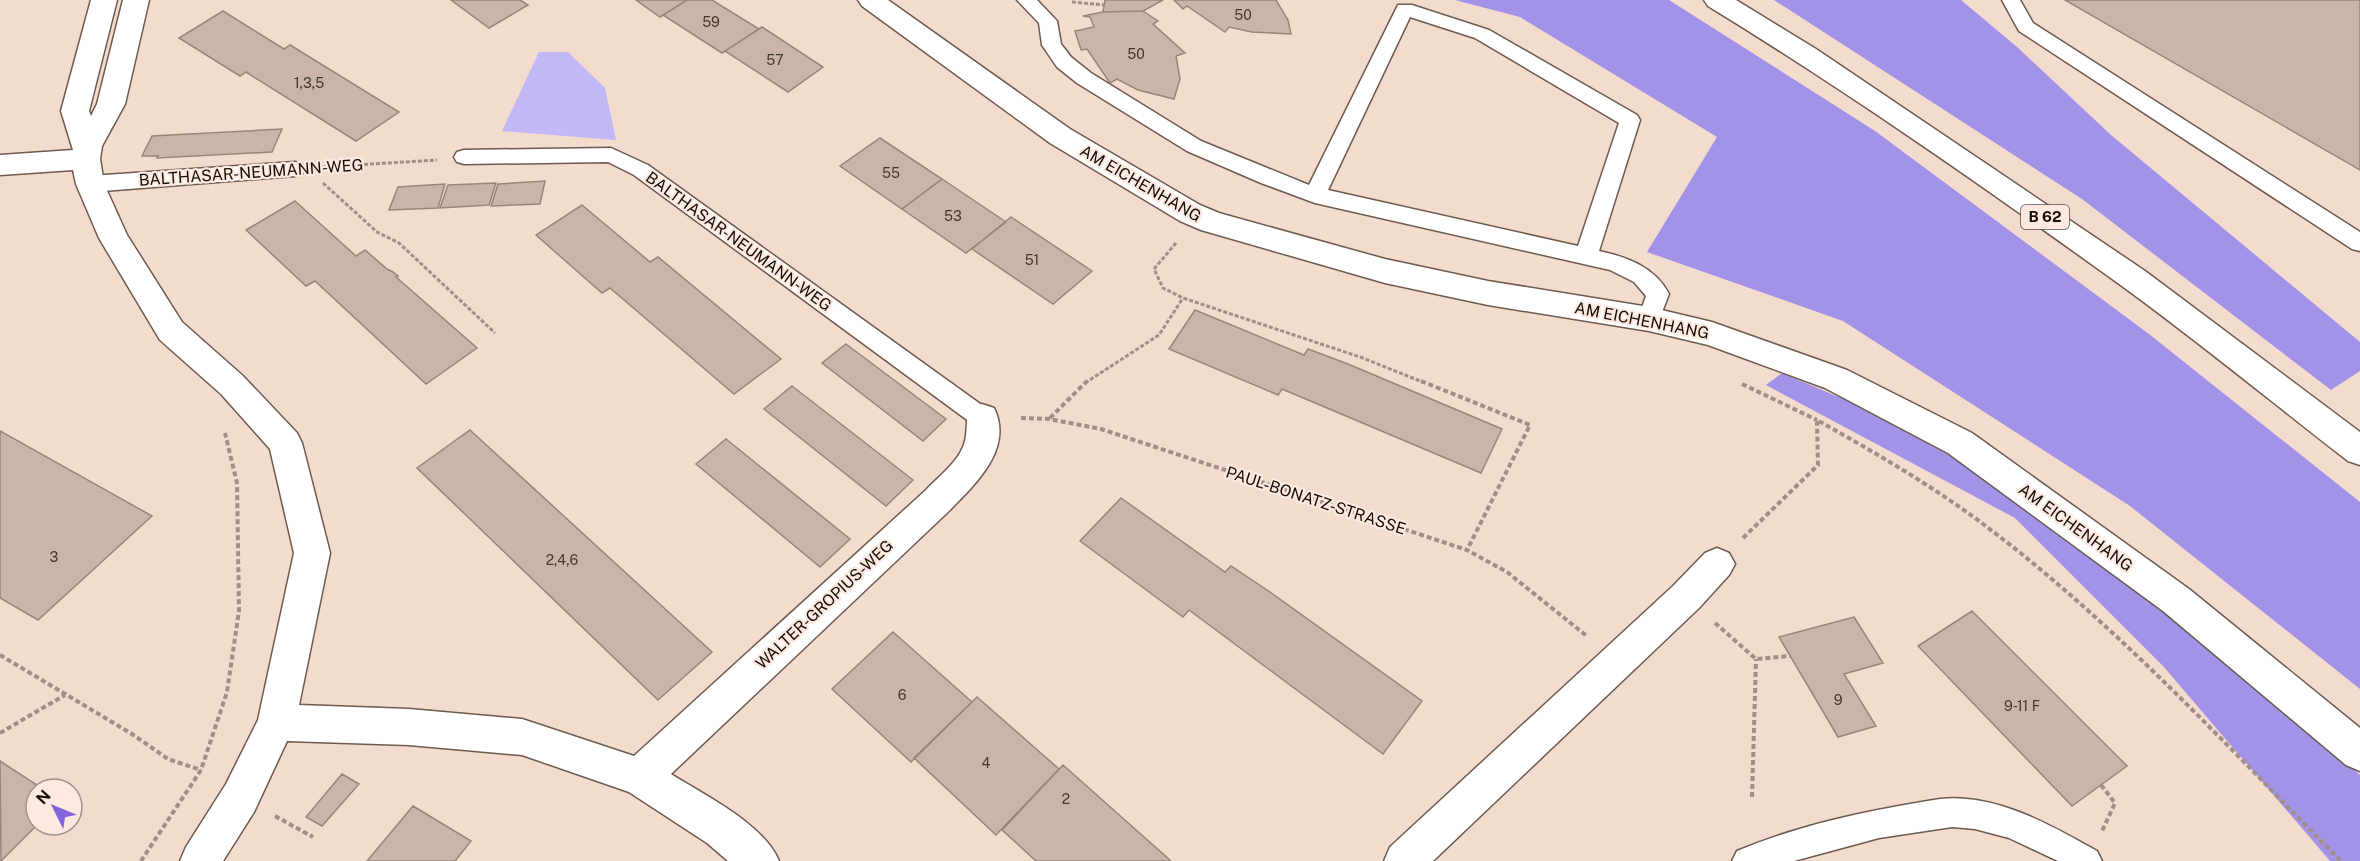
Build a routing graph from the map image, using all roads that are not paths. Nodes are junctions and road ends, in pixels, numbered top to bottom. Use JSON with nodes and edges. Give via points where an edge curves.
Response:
{"nodes":[{"id":1,"x":104,"y":0,"type":"edge"},
{"id":2,"x":871,"y":0,"type":"edge"},
{"id":3,"x":1026,"y":0,"type":"edge"},
{"id":4,"x":1717,"y":0,"type":"edge"},
{"id":5,"x":2011,"y":0,"type":"edge"},
{"id":6,"x":137,"y":2,"type":"edge"},
{"id":7,"x":1051,"y":11,"type":"edge"},
{"id":8,"x":456,"y":158,"type":"road end"},
{"id":9,"x":88,"y":163,"type":"junction"},
{"id":10,"x":0,"y":165,"type":"edge"},
{"id":11,"x":301,"y":169,"type":"road end"},
{"id":12,"x":1315,"y":195,"type":"junction"},
{"id":13,"x":2360,"y":243,"type":"edge"},
{"id":14,"x":1586,"y":256,"type":"junction"},
{"id":15,"x":1649,"y":319,"type":"junction"},
{"id":16,"x":982,"y":418,"type":"joint"},
{"id":17,"x":2360,"y":451,"type":"edge"},
{"id":18,"x":1717,"y":564,"type":"road end"},
{"id":19,"x":276,"y":722,"type":"junction"},
{"id":20,"x":2360,"y":752,"type":"edge"},
{"id":21,"x":640,"y":777,"type":"junction"},
{"id":22,"x":2092,"y":851,"type":"edge"},
{"id":23,"x":200,"y":861,"type":"edge"},
{"id":24,"x":759,"y":861,"type":"edge"},
{"id":25,"x":1404,"y":861,"type":"edge"},
{"id":26,"x":1748,"y":861,"type":"edge"}],
"edges":[{"from":1,"to":9,"type":"street","via":[[75,111]]},
{"from":2,"to":15,"type":"street","name":"AM EICHENHANG","via":[[1060,136],[1211,222],[1385,271],[1488,293]]},
{"from":3,"to":7,"type":"lane"},
{"from":4,"to":17,"type":"street","number":"B 62","via":[[1937,142],[2134,279]]},
{"from":5,"to":13,"type":"lane","via":[[2026,27]]},
{"from":6,"to":9,"type":"street","via":[[111,104]]},
{"from":7,"to":12,"type":"lane","via":[[1052,45],[1064,62],[1084,78],[1194,146]]},
{"from":8,"to":16,"type":"lane","name":"BALTHASAR-NEUMANN-WEG","via":[[611,155],[641,170]]},
{"from":9,"to":10,"type":"street"},
{"from":9,"to":11,"type":"lane","name":"BALTHASAR-NEUMANN-WEG"},
{"from":9,"to":19,"type":"street","via":[[114,238],[171,331],[232,385],[285,443],[312,553]]},
{"from":12,"to":14,"type":"lane"},
{"from":12,"to":14,"type":"lane","via":[[1406,9],[1482,34],[1630,120]]},
{"from":14,"to":15,"type":"lane","via":[[1615,263],[1642,276],[1658,294]]},
{"from":15,"to":20,"type":"street","name":"AM EICHENHANG","via":[[1712,334],[1836,379],[1960,443],[2176,600]]},
{"from":16,"to":21,"type":"street","name":"WALTER-GROPIUS-WEG","via":[[982,440],[975,462]]},
{"from":18,"to":25,"type":"street"},
{"from":19,"to":21,"type":"street","via":[[409,727],[522,737]]},
{"from":19,"to":23,"type":"street","via":[[240,798]]},
{"from":21,"to":24,"type":"street","via":[[721,829]]},
{"from":22,"to":26,"type":"lane","via":[[2006,822],[1954,813],[1898,819]]}]}
